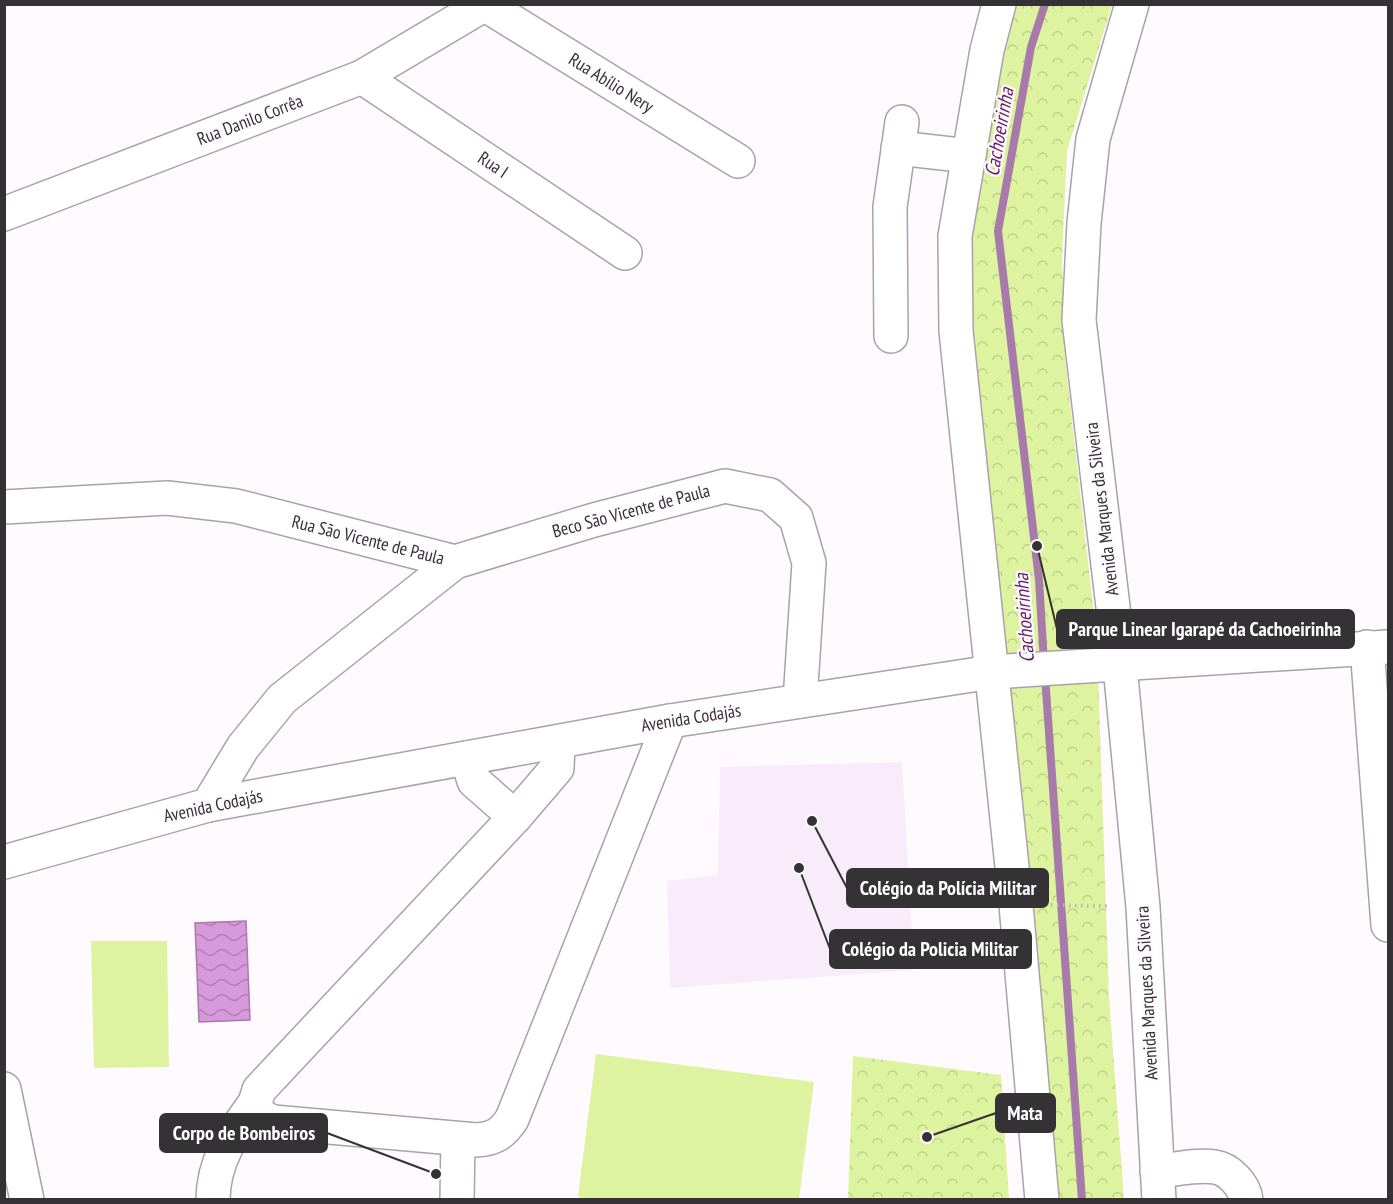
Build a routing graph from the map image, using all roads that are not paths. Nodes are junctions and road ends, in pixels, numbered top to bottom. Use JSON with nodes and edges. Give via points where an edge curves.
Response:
{"nodes":[{"id":1,"x":999,"y":4,"type":"edge"},
{"id":2,"x":1132,"y":4,"type":"edge"},
{"id":3,"x":484,"y":5,"type":"edge"},
{"id":4,"x":362,"y":78,"type":"junction"},
{"id":5,"x":969,"y":156,"type":"junction"},
{"id":6,"x":738,"y":161,"type":"dead end"},
{"id":7,"x":4,"y":214,"type":"edge"},
{"id":8,"x":625,"y":253,"type":"dead end"},
{"id":9,"x":891,"y":336,"type":"dead end"},
{"id":10,"x":4,"y":507,"type":"edge"},
{"id":11,"x":455,"y":562,"type":"junction"},
{"id":12,"x":1378,"y":647,"type":"edge"},
{"id":13,"x":1107,"y":666,"type":"junction"},
{"id":14,"x":1004,"y":672,"type":"junction"},
{"id":15,"x":800,"y":702,"type":"junction"},
{"id":16,"x":670,"y":721,"type":"junction"},
{"id":17,"x":558,"y":742,"type":"junction"},
{"id":18,"x":467,"y":758,"type":"junction"},
{"id":19,"x":208,"y":805,"type":"junction"},
{"id":20,"x":515,"y":817,"type":"junction"},
{"id":21,"x":4,"y":862,"type":"edge"},
{"id":22,"x":1389,"y":925,"type":"edge"},
{"id":23,"x":4,"y":1089,"type":"edge"},
{"id":24,"x":255,"y":1103,"type":"junction"},
{"id":25,"x":458,"y":1139,"type":"junction"},
{"id":26,"x":1158,"y":1185,"type":"edge"},
{"id":27,"x":27,"y":1200,"type":"edge"},
{"id":28,"x":213,"y":1200,"type":"edge"},
{"id":29,"x":457,"y":1200,"type":"edge"},
{"id":30,"x":1042,"y":1200,"type":"edge"},
{"id":31,"x":1246,"y":1200,"type":"edge"}],
"edges":[{"from":1,"to":5,"type":"street"},
{"from":2,"to":13,"type":"street","name":"Avenida Marques da Silveira","via":[[1093,139],[1083,224],[1079,320]]},
{"from":3,"to":4,"type":"street","name":"Rua Danilo Corrêa"},
{"from":3,"to":6,"type":"street","name":"Rua Abílio Nery"},
{"from":4,"to":7,"type":"street","name":"Rua Danilo Corrêa"},
{"from":4,"to":8,"type":"street","name":"Rua I"},
{"from":5,"to":9,"type":"street","via":[[900,135],[890,207]]},
{"from":5,"to":14,"type":"street","via":[[955,236],[956,331]]},
{"from":10,"to":11,"type":"street","name":"Rua São Vicente de Paula","via":[[167,498],[236,506]]},
{"from":11,"to":15,"type":"street","name":"Beco São Vicente de Paula","via":[[594,519],[725,486],[770,495],[796,518],[809,563]]},
{"from":11,"to":19,"type":"street","name":"Rua São Vicente de Paula","via":[[282,699],[243,747]]},
{"from":12,"to":13,"type":"street","name":"Avenida Codajás"},
{"from":12,"to":22,"type":"street"},
{"from":13,"to":14,"type":"street","name":"Avenida Codajás"},
{"from":13,"to":26,"type":"street","name":"Avenida Marques da Silveira","via":[[1143,906]]},
{"from":14,"to":15,"type":"street","name":"Avenida Codajás"},
{"from":14,"to":30,"type":"street"},
{"from":15,"to":16,"type":"street","name":"Avenida Codajás"},
{"from":16,"to":17,"type":"street","name":"Avenida Codajás"},
{"from":16,"to":25,"type":"street","via":[[512,1119],[504,1131],[490,1139]]},
{"from":17,"to":18,"type":"street","name":"Avenida Codajás"},
{"from":17,"to":20,"type":"street","via":[[557,768]]},
{"from":18,"to":19,"type":"street","name":"Avenida Codajás"},
{"from":18,"to":20,"type":"street","via":[[474,781]]},
{"from":19,"to":21,"type":"street","name":"Avenida Codajás"},
{"from":20,"to":24,"type":"street","via":[[259,1090]]},
{"from":23,"to":27,"type":"street"},
{"from":24,"to":25,"type":"street","via":[[260,1116],[273,1122]]},
{"from":24,"to":28,"type":"street","via":[[226,1144],[213,1183]]},
{"from":25,"to":29,"type":"street"},
{"from":26,"to":31,"type":"street","via":[[1216,1167],[1234,1178]]}]}
